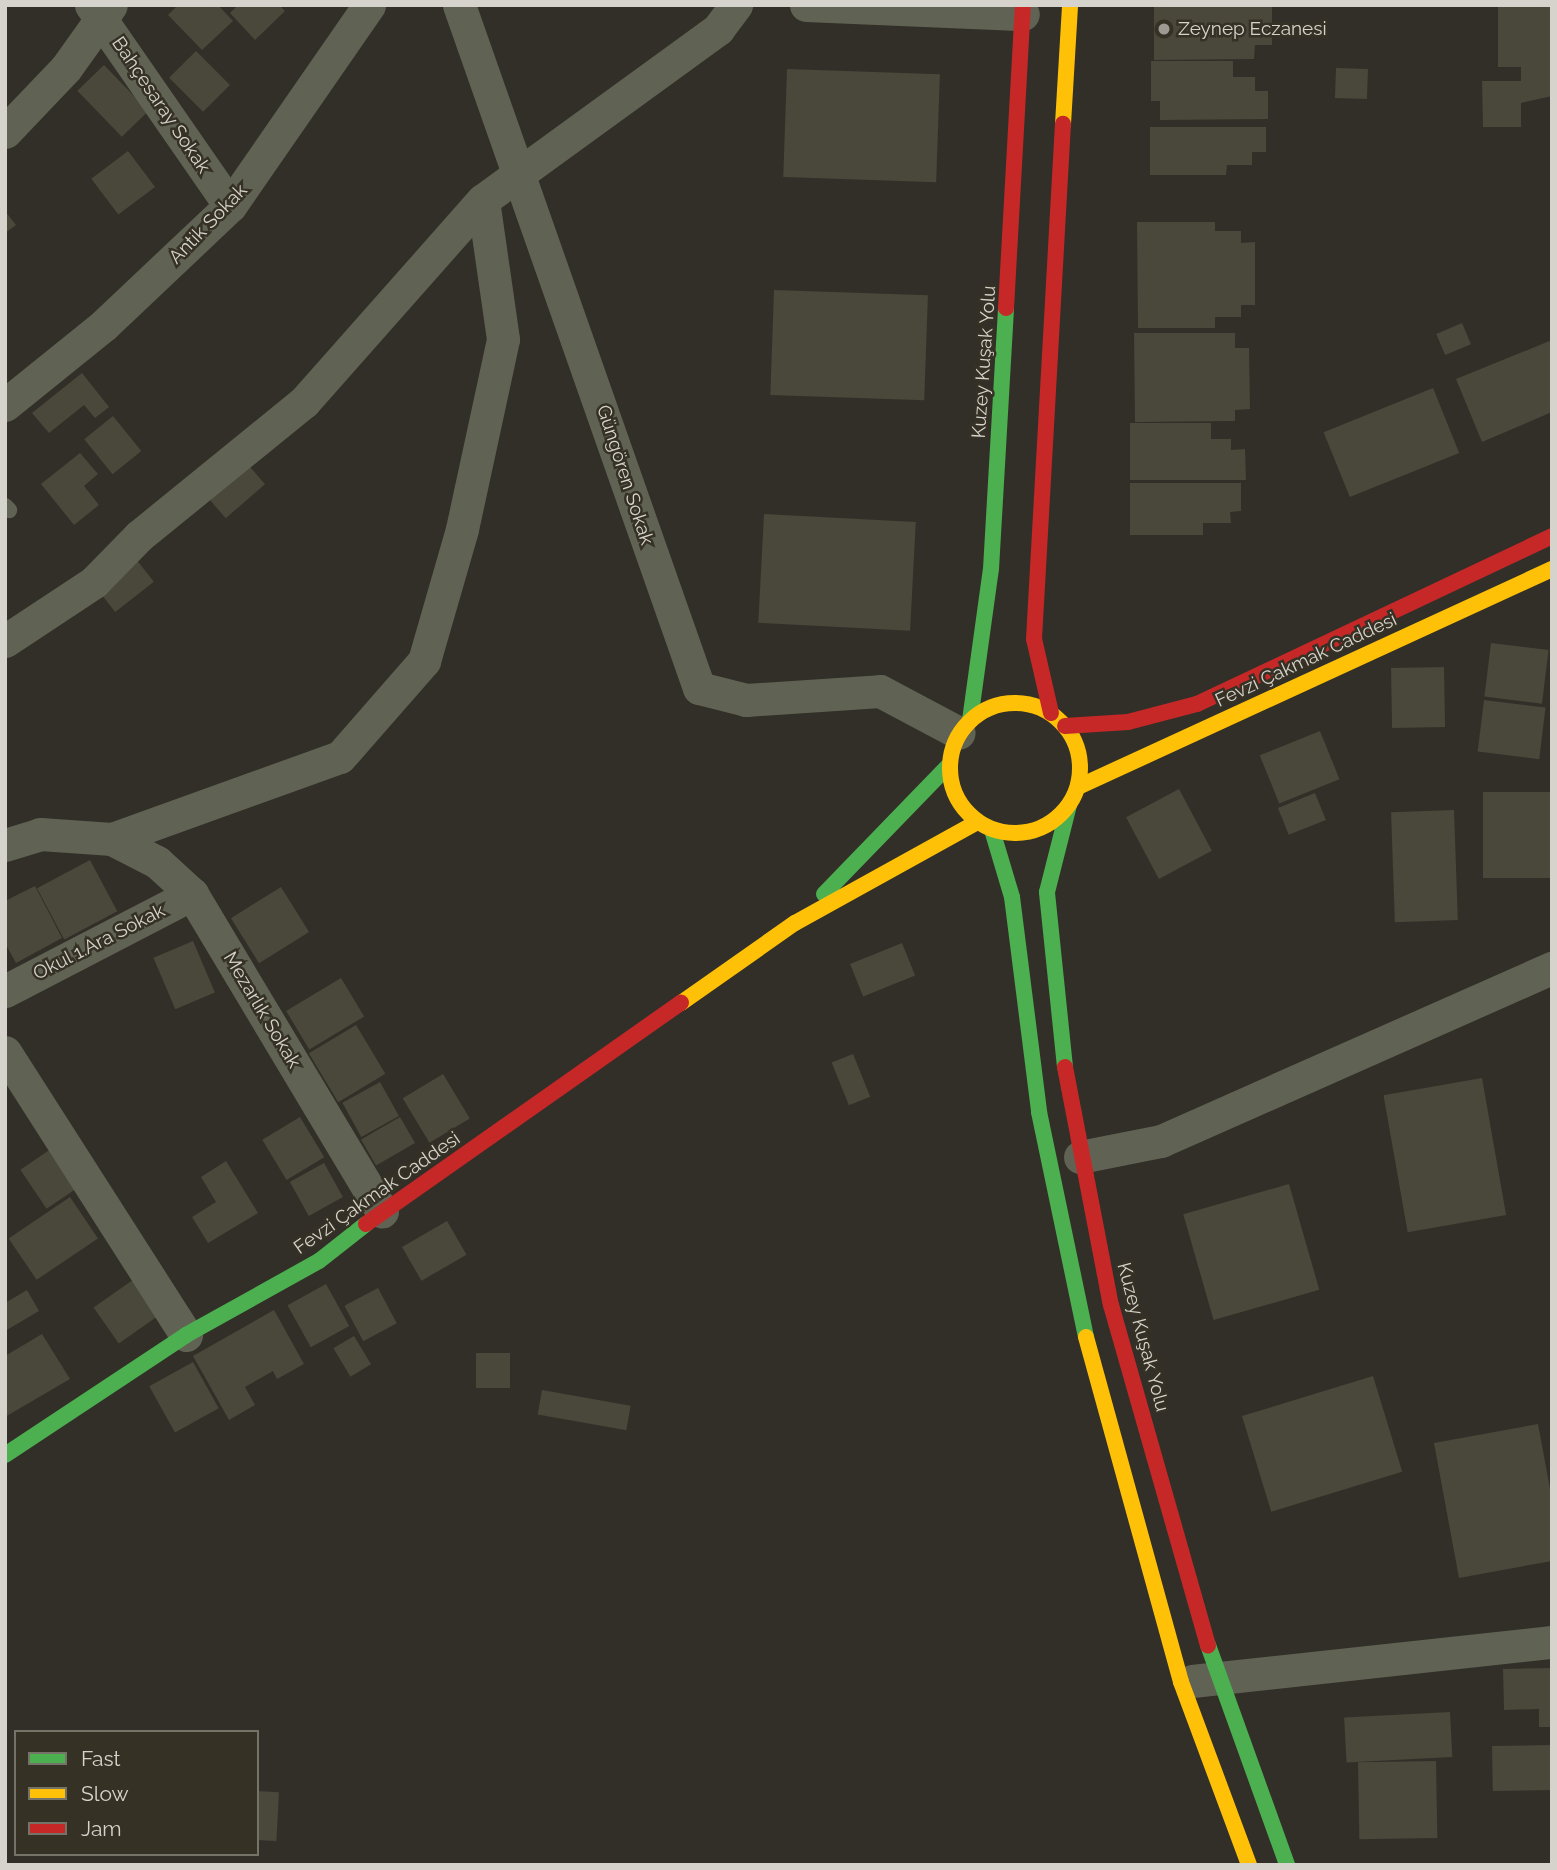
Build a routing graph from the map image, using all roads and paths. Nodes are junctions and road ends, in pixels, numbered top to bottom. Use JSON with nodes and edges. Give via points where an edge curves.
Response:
{"nodes":[{"id":1,"x":369,"y":5,"type":"edge"},
{"id":2,"x":459,"y":5,"type":"edge"},
{"id":3,"x":736,"y":5,"type":"edge"},
{"id":4,"x":806,"y":5,"type":"edge"},
{"id":5,"x":1070,"y":5,"type":"edge"},
{"id":6,"x":1023,"y":9,"type":"edge"},
{"id":7,"x":102,"y":10,"type":"edge"},
{"id":8,"x":5,"y":132,"type":"edge"},
{"id":9,"x":518,"y":171,"type":"junction"},
{"id":10,"x":483,"y":200,"type":"junction"},
{"id":11,"x":230,"y":206,"type":"junction"},
{"id":12,"x":5,"y":405,"type":"edge"},
{"id":13,"x":1552,"y":536,"type":"edge"},
{"id":14,"x":1552,"y":569,"type":"edge"},
{"id":15,"x":11,"y":636,"type":"edge"},
{"id":16,"x":1051,"y":713,"type":"junction"},
{"id":17,"x":965,"y":726,"type":"junction"},
{"id":18,"x":1065,"y":726,"type":"junction"},
{"id":19,"x":949,"y":765,"type":"junction"},
{"id":20,"x":1078,"y":787,"type":"junction"},
{"id":21,"x":1069,"y":805,"type":"junction"},
{"id":22,"x":976,"y":822,"type":"junction"},
{"id":23,"x":992,"y":831,"type":"junction"},
{"id":24,"x":112,"y":839,"type":"junction"},
{"id":25,"x":5,"y":845,"type":"edge"},
{"id":26,"x":192,"y":894,"type":"junction"},
{"id":27,"x":795,"y":923,"type":"junction"},
{"id":28,"x":1552,"y":968,"type":"edge"},
{"id":29,"x":5,"y":991,"type":"edge"},
{"id":30,"x":5,"y":1052,"type":"edge"},
{"id":31,"x":1080,"y":1157,"type":"junction"},
{"id":32,"x":382,"y":1211,"type":"junction"},
{"id":33,"x":186,"y":1335,"type":"junction"},
{"id":34,"x":5,"y":1455,"type":"edge"},
{"id":35,"x":1552,"y":1642,"type":"edge"},
{"id":36,"x":1217,"y":1678,"type":"junction"},
{"id":37,"x":1181,"y":1682,"type":"junction"},
{"id":38,"x":1249,"y":1865,"type":"edge"},
{"id":39,"x":1287,"y":1865,"type":"edge"}],
"edges":[{"from":1,"to":11,"type":"street","name":"Antik Sokak"},
{"from":2,"to":9,"type":"street","name":"Güngören Sokak"},
{"from":3,"to":9,"type":"street","via":[[718,29]]},
{"from":4,"to":6,"type":"street"},
{"from":5,"to":16,"type":"main road","via":[[1034,639]]},
{"from":6,"to":17,"type":"main road","name":"Kuzey Kuşak Yolu","via":[[991,569]]},
{"from":7,"to":8,"type":"street","via":[[66,68]]},
{"from":7,"to":11,"type":"street","name":"Bahçesaray Sokak"},
{"from":9,"to":10,"type":"street"},
{"from":9,"to":17,"type":"street","name":"Güngören Sokak","via":[[699,688],[746,700],[880,691]]},
{"from":10,"to":15,"type":"street","via":[[304,402],[139,536],[94,582]]},
{"from":10,"to":24,"type":"street","via":[[503,339],[462,529],[424,661],[340,757]]},
{"from":11,"to":12,"type":"street","name":"Antik Sokak","via":[[104,325]]},
{"from":13,"to":18,"type":"main road","via":[[1197,704],[1128,722]]},
{"from":14,"to":20,"type":"main road","name":"Fevzi Çakmak Caddesi"},
{"from":16,"to":17,"type":"main road","via":[[1014,704],[995,706]]},
{"from":16,"to":18,"type":"main road"},
{"from":17,"to":19,"type":"main road"},
{"from":18,"to":20,"type":"main road","via":[[1080,765]]},
{"from":19,"to":22,"type":"main road","via":[[955,797]]},
{"from":19,"to":27,"type":"main road"},
{"from":20,"to":21,"type":"main road"},
{"from":21,"to":23,"type":"main road","via":[[1035,831]]},
{"from":21,"to":31,"type":"main road","name":"Kuzey Kuşak Yolu","via":[[1047,892],[1069,1106]]},
{"from":22,"to":23,"type":"main road"},
{"from":22,"to":27,"type":"main road"},
{"from":23,"to":37,"type":"main road","via":[[1012,897],[1039,1112],[1092,1366]]},
{"from":24,"to":25,"type":"street","via":[[40,834]]},
{"from":24,"to":26,"type":"street","name":"Mezarlık Sokak","via":[[157,862]]},
{"from":26,"to":29,"type":"street","name":"Okul 1.Ara Sokak"},
{"from":26,"to":32,"type":"street","name":"Mezarlık Sokak"},
{"from":27,"to":32,"type":"main road","name":"Fevzi Çakmak Caddesi"},
{"from":28,"to":31,"type":"street","via":[[1161,1141]]},
{"from":30,"to":33,"type":"street"},
{"from":31,"to":36,"type":"main road","name":"Kuzey Kuşak Yolu","via":[[1111,1305]]},
{"from":32,"to":33,"type":"main road","name":"Fevzi Çakmak Caddesi","via":[[319,1261]]},
{"from":33,"to":34,"type":"main road","name":"Fevzi Çakmak Caddesi"},
{"from":35,"to":36,"type":"street"},
{"from":36,"to":37,"type":"street"},
{"from":36,"to":39,"type":"main road","name":"Kuzey Kuşak Yolu"},
{"from":37,"to":38,"type":"main road"}]}
